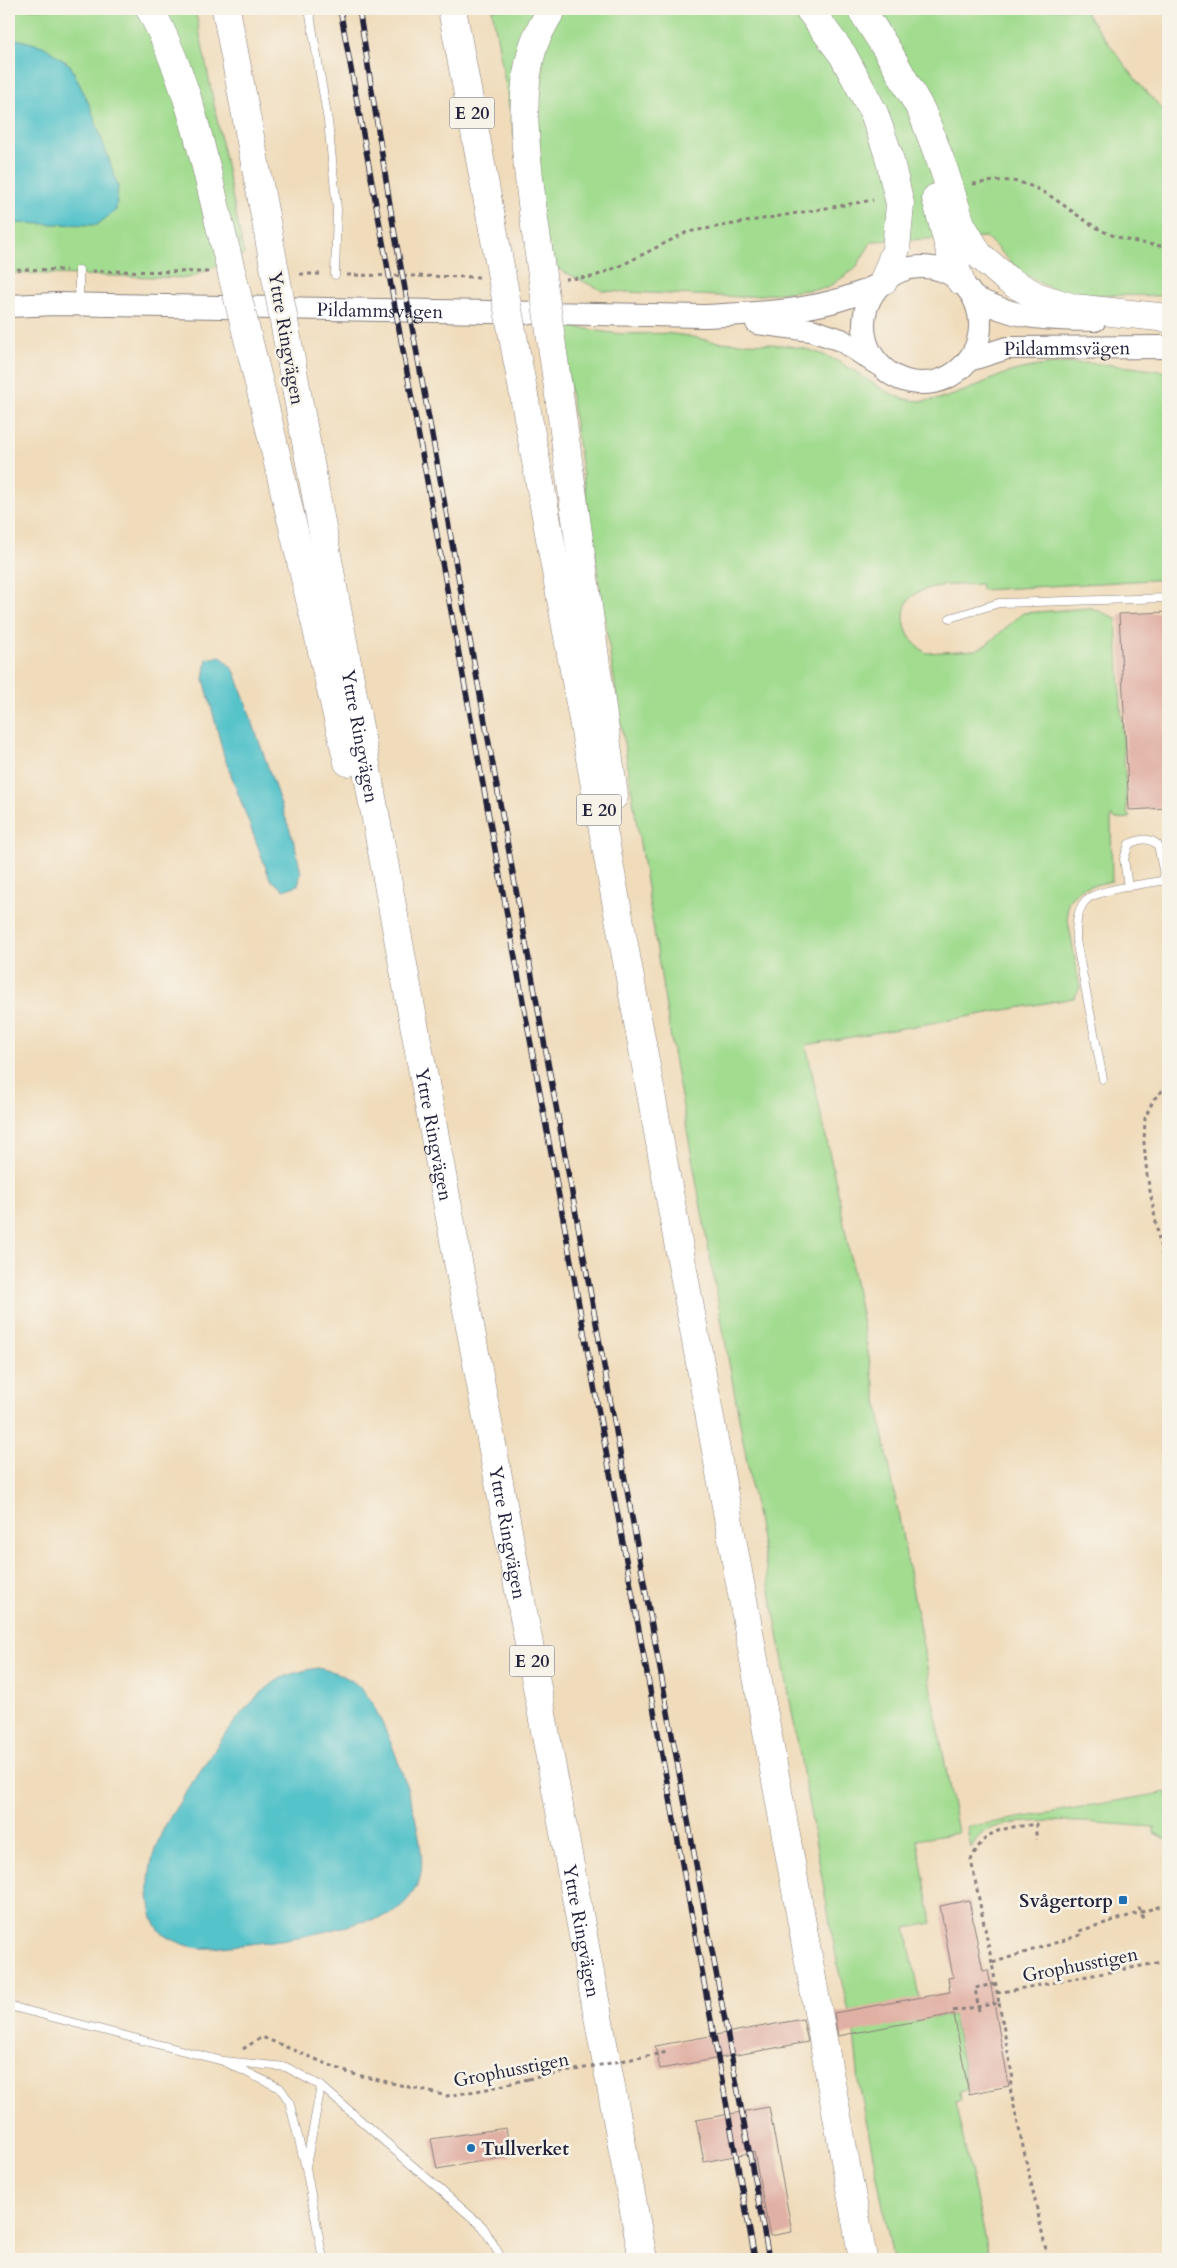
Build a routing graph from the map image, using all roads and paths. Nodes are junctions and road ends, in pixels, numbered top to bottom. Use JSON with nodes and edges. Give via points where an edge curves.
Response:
{"nodes":[{"id":1,"x":150,"y":9,"type":"edge"},
{"id":2,"x":226,"y":9,"type":"edge"},
{"id":3,"x":309,"y":9,"type":"edge"},
{"id":4,"x":452,"y":9,"type":"edge"},
{"id":5,"x":552,"y":9,"type":"edge"},
{"id":6,"x":809,"y":9,"type":"edge"},
{"id":7,"x":861,"y":9,"type":"edge"},
{"id":8,"x":890,"y":53,"type":"junction"},
{"id":9,"x":971,"y":185,"type":"dead end"},
{"id":10,"x":873,"y":200,"type":"dead end"},
{"id":11,"x":1168,"y":248,"type":"edge"},
{"id":12,"x":9,"y":269,"type":"edge"},
{"id":13,"x":79,"y":270,"type":"joint"},
{"id":14,"x":335,"y":275,"type":"joint"},
{"id":15,"x":482,"y":277,"type":"dead end"},
{"id":16,"x":556,"y":279,"type":"dead end"},
{"id":17,"x":881,"y":282,"type":"junction"},
{"id":18,"x":968,"y":289,"type":"junction"},
{"id":19,"x":14,"y":300,"type":"edge"},
{"id":20,"x":79,"y":304,"type":"junction"},
{"id":21,"x":704,"y":316,"type":"junction"},
{"id":22,"x":1168,"y":318,"type":"edge"},
{"id":23,"x":1168,"y":347,"type":"edge"},
{"id":24,"x":969,"y":360,"type":"junction"},
{"id":25,"x":880,"y":366,"type":"junction"},
{"id":26,"x":1168,"y":598,"type":"edge"},
{"id":27,"x":950,"y":618,"type":"dead end"},
{"id":28,"x":1166,"y":880,"type":"edge"},
{"id":29,"x":1128,"y":888,"type":"junction"},
{"id":30,"x":422,"y":1062,"type":"junction"},
{"id":31,"x":1103,"y":1079,"type":"dead end"},
{"id":32,"x":1168,"y":1086,"type":"edge"},
{"id":33,"x":673,"y":1218,"type":"junction"},
{"id":34,"x":1168,"y":1287,"type":"edge"},
{"id":35,"x":1036,"y":1840,"type":"dead end"},
{"id":36,"x":1168,"y":1904,"type":"edge"},
{"id":37,"x":1139,"y":1906,"type":"dead end"},
{"id":38,"x":1141,"y":1912,"type":"junction"},
{"id":39,"x":1144,"y":1922,"type":"dead end"},
{"id":40,"x":1168,"y":1961,"type":"edge"},
{"id":41,"x":992,"y":1963,"type":"junction"},
{"id":42,"x":979,"y":1983,"type":"dead end"},
{"id":43,"x":996,"y":1984,"type":"junction"},
{"id":44,"x":980,"y":1988,"type":"junction"},
{"id":45,"x":997,"y":1993,"type":"junction"},
{"id":46,"x":999,"y":2003,"type":"junction"},
{"id":47,"x":9,"y":2006,"type":"edge"},
{"id":48,"x":979,"y":2009,"type":"junction"},
{"id":49,"x":953,"y":2011,"type":"dead end"},
{"id":50,"x":1167,"y":2039,"type":"dead end"},
{"id":51,"x":1168,"y":2045,"type":"edge"},
{"id":52,"x":668,"y":2052,"type":"dead end"},
{"id":53,"x":224,"y":2061,"type":"junction"},
{"id":54,"x":321,"y":2086,"type":"junction"},
{"id":55,"x":306,"y":2168,"type":"junction"},
{"id":56,"x":323,"y":2259,"type":"edge"},
{"id":57,"x":500,"y":2259,"type":"edge"},
{"id":58,"x":643,"y":2259,"type":"edge"},
{"id":59,"x":863,"y":2259,"type":"edge"},
{"id":60,"x":1048,"y":2259,"type":"edge"}],
"edges":[{"from":1,"to":30,"type":"highway","bridge":true,"via":[[185,84]]},
{"from":2,"to":30,"type":"highway","name":"Yttre Ringvägen","number":"E 20","bridge":true},
{"from":3,"to":14,"type":"lane","via":[[328,121],[337,209]]},
{"from":4,"to":33,"type":"highway","number":"E 20","bridge":true},
{"from":5,"to":33,"type":"highway","bridge":true,"via":[[533,45],[527,72],[525,116],[533,212]]},
{"from":6,"to":17,"type":"highway","via":[[843,55],[874,113],[888,153],[900,204],[896,249]]},
{"from":7,"to":8,"type":"highway"},
{"from":8,"to":18,"type":"highway","via":[[914,115],[941,221]]},
{"from":8,"to":22,"type":"highway","via":[[922,112],[961,224],[980,255],[1008,280],[1038,297],[1074,308]]},
{"from":9,"to":11,"type":"path","via":[[1018,182],[1049,195],[1105,232]]},
{"from":10,"to":16,"type":"path","via":[[687,232],[594,277]]},
{"from":12,"to":13,"type":"path"},
{"from":13,"to":20,"type":"lane"},
{"from":14,"to":15,"type":"path"},
{"from":17,"to":18,"type":"main road","name":"Pildammsvägen","via":[[902,269],[922,266],[943,269]]},
{"from":17,"to":21,"type":"main road","name":"Pildammsvägen","via":[[826,305],[774,313]]},
{"from":17,"to":25,"type":"main road","name":"Pildammsvägen","via":[[867,304],[863,326],[868,347]]},
{"from":18,"to":22,"type":"main road","name":"Pildammsvägen","via":[[997,309],[1034,318]]},
{"from":18,"to":24,"type":"main road","name":"Pildammsvägen","via":[[980,314],[977,346]]},
{"from":19,"to":20,"type":"main road","name":"Pildammsvägen"},
{"from":20,"to":21,"type":"main road","name":"Pildammsvägen"},
{"from":21,"to":25,"type":"main road","name":"Pildammsvägen","via":[[811,330],[841,340]]},
{"from":23,"to":24,"type":"main road","name":"Pildammsvägen","via":[[1014,348],[988,352]]},
{"from":24,"to":25,"type":"main road","name":"Pildammsvägen","via":[[954,374],[936,382],[922,383],[896,378]]},
{"from":26,"to":27,"type":"lane","via":[[1000,603]]},
{"from":28,"to":29,"type":"lane"},
{"from":28,"to":29,"type":"lane","via":[[1158,845],[1151,839],[1139,839],[1129,844],[1124,859]]},
{"from":29,"to":31,"type":"lane","via":[[1087,899],[1076,924],[1076,940]]},
{"from":30,"to":58,"type":"highway","name":"Yttre Ringvägen","number":"E 20"},
{"from":32,"to":34,"type":"path","via":[[1154,1099],[1145,1118],[1144,1143]]},
{"from":33,"to":59,"type":"highway","number":"E 20"},
{"from":35,"to":41,"type":"path","via":[[1036,1824],[991,1832],[978,1845],[971,1860]]},
{"from":36,"to":38,"type":"path"},
{"from":37,"to":38,"type":"path"},
{"from":38,"to":39,"type":"path"},
{"from":38,"to":41,"type":"path"},
{"from":40,"to":45,"type":"path","name":"Grophusstigen"},
{"from":41,"to":43,"type":"path"},
{"from":42,"to":44,"type":"path"},
{"from":43,"to":44,"type":"path"},
{"from":43,"to":45,"type":"path"},
{"from":44,"to":48,"type":"path","via":[[975,1988]]},
{"from":45,"to":46,"type":"path"},
{"from":46,"to":48,"type":"path"},
{"from":46,"to":60,"type":"path","via":[[1013,2080],[1010,2088]]},
{"from":47,"to":53,"type":"lane"},
{"from":48,"to":49,"type":"path"},
{"from":50,"to":51,"type":"path"},
{"from":52,"to":53,"type":"path","name":"Grophusstigen","bridge":true,"via":[[447,2096],[349,2073],[262,2037]]},
{"from":53,"to":54,"type":"lane","via":[[286,2067]]},
{"from":53,"to":55,"type":"lane","via":[[280,2088],[289,2101]]},
{"from":54,"to":55,"type":"lane"},
{"from":54,"to":57,"type":"lane","via":[[483,2227]]},
{"from":55,"to":56,"type":"lane"}]}
